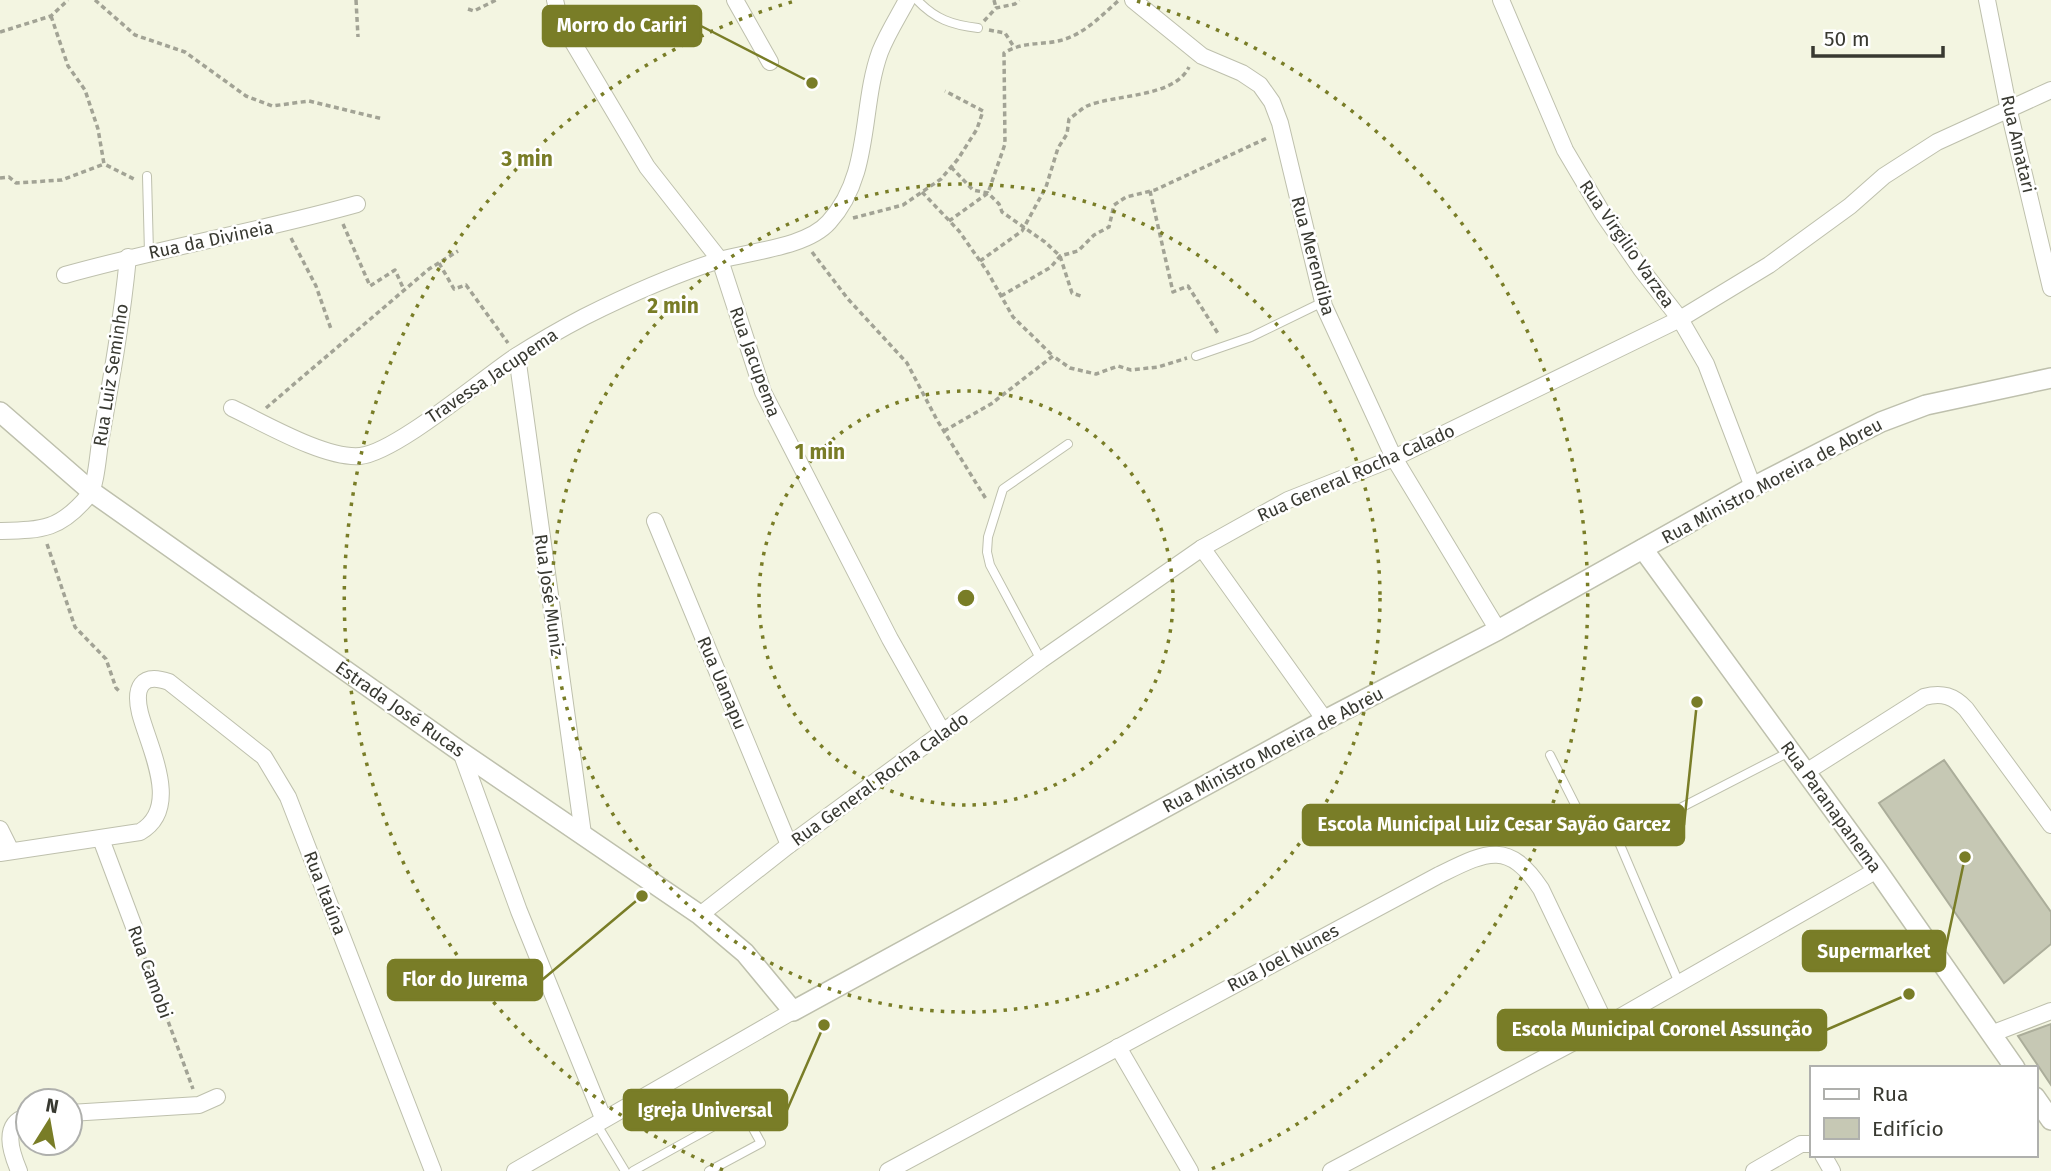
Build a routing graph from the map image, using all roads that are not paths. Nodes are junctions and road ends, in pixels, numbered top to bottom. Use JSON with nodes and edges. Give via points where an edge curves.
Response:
{"nodes":[{"id":1,"x":555,"y":0,"type":"edge"},
{"id":2,"x":735,"y":0,"type":"edge"},
{"id":3,"x":907,"y":0,"type":"edge"},
{"id":4,"x":916,"y":0,"type":"edge"},
{"id":5,"x":1133,"y":0,"type":"edge"},
{"id":6,"x":1501,"y":0,"type":"edge"},
{"id":7,"x":1987,"y":0,"type":"edge"},
{"id":8,"x":978,"y":27,"type":"road end"},
{"id":9,"x":770,"y":62,"type":"dead end"},
{"id":10,"x":2051,"y":90,"type":"edge"},
{"id":11,"x":2009,"y":111,"type":"junction"},
{"id":12,"x":147,"y":176,"type":"dead end"},
{"id":13,"x":357,"y":204,"type":"dead end"},
{"id":14,"x":149,"y":253,"type":"junction"},
{"id":15,"x":128,"y":257,"type":"junction"},
{"id":16,"x":720,"y":260,"type":"junction"},
{"id":17,"x":65,"y":275,"type":"dead end"},
{"id":18,"x":2051,"y":288,"type":"edge"},
{"id":19,"x":1323,"y":302,"type":"junction"},
{"id":20,"x":1681,"y":319,"type":"junction"},
{"id":21,"x":517,"y":356,"type":"junction"},
{"id":22,"x":1196,"y":356,"type":"road end"},
{"id":23,"x":2051,"y":377,"type":"edge"},
{"id":24,"x":232,"y":408,"type":"dead end"},
{"id":25,"x":0,"y":412,"type":"edge"},
{"id":26,"x":1068,"y":444,"type":"dead end"},
{"id":27,"x":1394,"y":458,"type":"junction"},
{"id":28,"x":1754,"y":487,"type":"junction"},
{"id":29,"x":92,"y":492,"type":"junction"},
{"id":30,"x":655,"y":521,"type":"dead end"},
{"id":31,"x":0,"y":531,"type":"edge"},
{"id":32,"x":1202,"y":548,"type":"junction"},
{"id":33,"x":1643,"y":549,"type":"junction"},
{"id":34,"x":1498,"y":630,"type":"junction"},
{"id":35,"x":1041,"y":660,"type":"junction"},
{"id":36,"x":1325,"y":720,"type":"junction"},
{"id":37,"x":943,"y":733,"type":"junction"},
{"id":38,"x":1791,"y":751,"type":"junction"},
{"id":39,"x":461,"y":752,"type":"junction"},
{"id":40,"x":1550,"y":755,"type":"dead end"},
{"id":41,"x":1806,"y":772,"type":"junction"},
{"id":42,"x":2051,"y":825,"type":"edge"},
{"id":43,"x":0,"y":828,"type":"edge"},
{"id":44,"x":583,"y":834,"type":"junction"},
{"id":45,"x":102,"y":839,"type":"junction"},
{"id":46,"x":1618,"y":840,"type":"junction"},
{"id":47,"x":789,"y":845,"type":"junction"},
{"id":48,"x":5,"y":852,"type":"edge"},
{"id":49,"x":1877,"y":870,"type":"junction"},
{"id":50,"x":700,"y":915,"type":"junction"},
{"id":51,"x":134,"y":927,"type":"road end"},
{"id":52,"x":1679,"y":983,"type":"junction"},
{"id":53,"x":793,"y":1011,"type":"junction"},
{"id":54,"x":2051,"y":1011,"type":"edge"},
{"id":55,"x":1606,"y":1025,"type":"junction"},
{"id":56,"x":1991,"y":1034,"type":"junction"},
{"id":57,"x":1118,"y":1047,"type":"junction"},
{"id":58,"x":2014,"y":1066,"type":"edge"},
{"id":59,"x":217,"y":1097,"type":"dead end"},
{"id":60,"x":2037,"y":1100,"type":"edge"},
{"id":61,"x":84,"y":1112,"type":"edge"},
{"id":62,"x":2051,"y":1120,"type":"edge"},
{"id":63,"x":600,"y":1121,"type":"junction"},
{"id":64,"x":14,"y":1127,"type":"edge"},
{"id":65,"x":1810,"y":1144,"type":"edge"},
{"id":66,"x":19,"y":1171,"type":"edge"},
{"id":67,"x":433,"y":1171,"type":"edge"},
{"id":68,"x":516,"y":1171,"type":"edge"},
{"id":69,"x":625,"y":1171,"type":"edge"},
{"id":70,"x":633,"y":1171,"type":"edge"},
{"id":71,"x":709,"y":1171,"type":"edge"},
{"id":72,"x":888,"y":1171,"type":"edge"},
{"id":73,"x":1191,"y":1171,"type":"edge"},
{"id":74,"x":1331,"y":1171,"type":"edge"},
{"id":75,"x":1754,"y":1171,"type":"edge"}],
"edges":[{"from":1,"to":16,"type":"street","name":"Rua Jacupema","via":[[574,44],[647,166]]},
{"from":2,"to":9,"type":"street"},
{"from":3,"to":16,"type":"street","name":"Travessa Jacupema","via":[[880,52],[860,159],[842,205],[827,224],[802,239]]},
{"from":4,"to":8,"type":"lane","via":[[929,13],[957,25]]},
{"from":5,"to":19,"type":"street","name":"Rua Merendiba","via":[[1196,52],[1260,85],[1272,102]]},
{"from":6,"to":20,"type":"street","name":"Rua Virgilio Varzea","via":[[1564,150],[1641,269]]},
{"from":7,"to":11,"type":"street","name":"Rua Amatari"},
{"from":10,"to":11,"type":"street","name":"Rua General Rocha Calado"},
{"from":11,"to":18,"type":"street","name":"Rua Amatari"},
{"from":11,"to":20,"type":"street","name":"Rua General Rocha Calado","via":[[1937,142],[1884,176],[1769,265]]},
{"from":12,"to":14,"type":"lane"},
{"from":13,"to":14,"type":"street","name":"Rua da Divineia"},
{"from":14,"to":15,"type":"street","name":"Rua da Divineia"},
{"from":15,"to":17,"type":"street","name":"Rua da Divineia"},
{"from":15,"to":29,"type":"street","name":"Rua Luiz Seminho"},
{"from":16,"to":21,"type":"street","name":"Travessa Jacupema","via":[[642,289]]},
{"from":16,"to":37,"type":"street","name":"Rua Jacupema","via":[[763,392]]},
{"from":19,"to":22,"type":"lane","via":[[1251,337]]},
{"from":19,"to":27,"type":"street","name":"Rua Merendiba"},
{"from":20,"to":27,"type":"street","name":"Rua General Rocha Calado"},
{"from":20,"to":28,"type":"street","name":"Rua Virgilio Varzea","via":[[1706,364]]},
{"from":21,"to":24,"type":"street","name":"Travessa Jacupema","via":[[383,449],[360,456],[302,442]]},
{"from":21,"to":44,"type":"street","name":"Rua José Muniz"},
{"from":23,"to":28,"type":"street","name":"Rua Ministro Moreira de Abreu","via":[[1926,405],[1881,422]]},
{"from":25,"to":29,"type":"street","name":"Estrada José Rucas"},
{"from":26,"to":35,"type":"lane","via":[[1003,489],[988,537],[990,565]]},
{"from":27,"to":32,"type":"street","name":"Rua General Rocha Calado","via":[[1288,500]]},
{"from":27,"to":34,"type":"street","name":"Rua Merendiba"},
{"from":28,"to":33,"type":"street","name":"Rua Ministro Moreira de Abreu"},
{"from":29,"to":31,"type":"street","via":[[54,526]]},
{"from":29,"to":39,"type":"street","name":"Estrada José Rucas"},
{"from":30,"to":47,"type":"street","name":"Rua Uanapu"},
{"from":32,"to":35,"type":"street","name":"Rua General Rocha Calado"},
{"from":32,"to":36,"type":"street"},
{"from":33,"to":34,"type":"street","name":"Rua Ministro Moreira de Abreu"},
{"from":33,"to":38,"type":"street","name":"Rua Paranapanema"},
{"from":34,"to":36,"type":"street","name":"Rua Ministro Moreira de Abreu"},
{"from":35,"to":37,"type":"street","name":"Rua General Rocha Calado"},
{"from":36,"to":53,"type":"street","name":"Rua Ministro Moreira de Abreu"},
{"from":37,"to":47,"type":"street","name":"Rua General Rocha Calado"},
{"from":38,"to":41,"type":"street","name":"Rua Paranapanema"},
{"from":38,"to":46,"type":"lane"},
{"from":39,"to":44,"type":"street","name":"Estrada José Rucas"},
{"from":39,"to":63,"type":"street"},
{"from":40,"to":46,"type":"lane","via":[[1586,826],[1601,840]]},
{"from":41,"to":42,"type":"street","via":[[1924,697],[1947,695],[1966,709]]},
{"from":41,"to":49,"type":"street","name":"Rua Paranapanema"},
{"from":43,"to":48,"type":"street"},
{"from":44,"to":50,"type":"street","name":"Estrada José Rucas"},
{"from":45,"to":48,"type":"street"},
{"from":45,"to":51,"type":"street","name":"Rua Camobi"},
{"from":45,"to":67,"type":"street","name":"Rua Itaúna","via":[[140,832],[154,822],[160,801],[154,750],[139,707],[139,688],[144,681],[169,682],[271,766],[288,797]]},
{"from":46,"to":52,"type":"lane"},
{"from":47,"to":50,"type":"street","name":"Rua General Rocha Calado"},
{"from":49,"to":52,"type":"street"},
{"from":49,"to":56,"type":"street","name":"Rua Paranapanema"},
{"from":50,"to":53,"type":"street","name":"Estrada José Rucas","via":[[745,953]]},
{"from":52,"to":55,"type":"street"},
{"from":53,"to":63,"type":"street","name":"Rua Ministro Moreira de Abreu"},
{"from":54,"to":56,"type":"street"},
{"from":55,"to":57,"type":"street","name":"Rua Joel Nunes","via":[[1529,871],[1509,856],[1490,853],[1439,875]]},
{"from":55,"to":74,"type":"street"},
{"from":56,"to":58,"type":"street","name":"Rua Paranapanema"},
{"from":57,"to":72,"type":"street","name":"Rua Joel Nunes"},
{"from":57,"to":73,"type":"street"},
{"from":59,"to":61,"type":"street","via":[[199,1105]]},
{"from":60,"to":62,"type":"street"},
{"from":63,"to":68,"type":"street","name":"Rua Ministro Moreira de Abreu"},
{"from":63,"to":69,"type":"lane"},
{"from":64,"to":66,"type":"street","via":[[9,1145]]},
{"from":65,"to":75,"type":"street","via":[[1801,1144]]},
{"from":70,"to":71,"type":"lane","via":[[743,1110],[761,1143]]}]}
